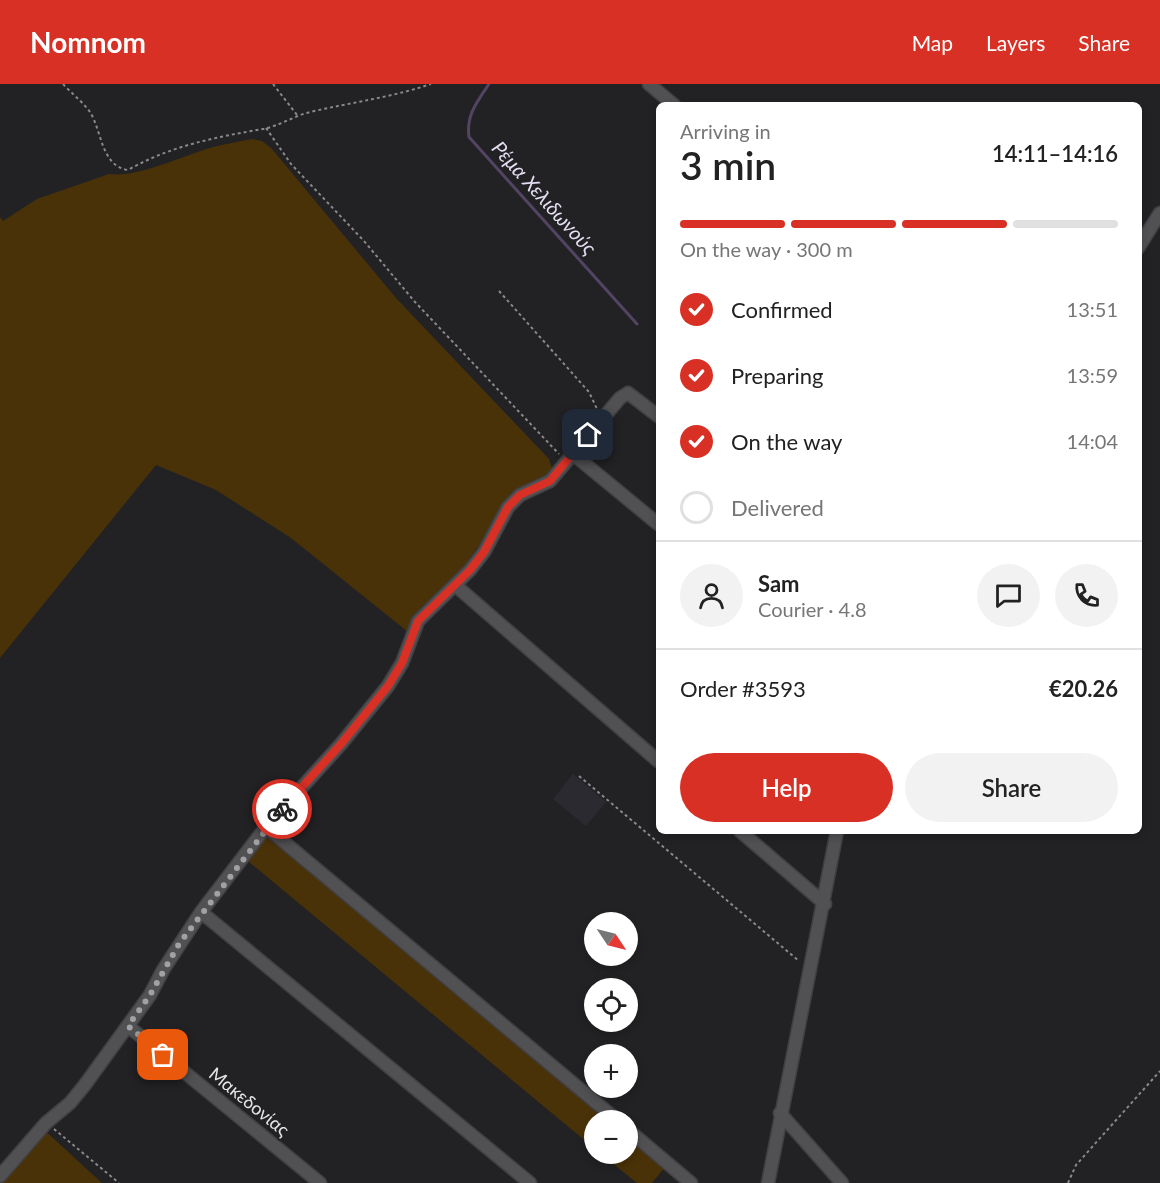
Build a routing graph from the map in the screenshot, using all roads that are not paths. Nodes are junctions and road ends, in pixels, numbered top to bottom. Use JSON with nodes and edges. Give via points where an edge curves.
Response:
{"nodes":[{"id":1,"x":649,"y":84,"type":"edge"},
{"id":2,"x":670,"y":102,"type":"edge"},
{"id":3,"x":1160,"y":213,"type":"edge"},
{"id":4,"x":1142,"y":242,"type":"edge"},
{"id":5,"x":656,"y":414,"type":"edge"},
{"id":6,"x":570,"y":458,"type":"junction"},
{"id":7,"x":656,"y":522,"type":"edge"},
{"id":8,"x":455,"y":585,"type":"junction"},
{"id":9,"x":656,"y":759,"type":"edge"},
{"id":10,"x":266,"y":827,"type":"junction"},
{"id":11,"x":743,"y":834,"type":"edge"},
{"id":12,"x":837,"y":834,"type":"edge"},
{"id":13,"x":825,"y":904,"type":"junction"},
{"id":14,"x":201,"y":912,"type":"junction"},
{"id":15,"x":128,"y":1026,"type":"junction"},
{"id":16,"x":604,"y":1110,"type":"edge"},
{"id":17,"x":780,"y":1113,"type":"junction"},
{"id":18,"x":638,"y":1138,"type":"edge"},
{"id":19,"x":0,"y":1176,"type":"edge"},
{"id":20,"x":320,"y":1183,"type":"edge"},
{"id":21,"x":530,"y":1183,"type":"edge"},
{"id":22,"x":691,"y":1183,"type":"edge"},
{"id":23,"x":768,"y":1183,"type":"edge"},
{"id":24,"x":842,"y":1183,"type":"edge"}],
"edges":[{"from":1,"to":2,"type":"street"},
{"from":3,"to":4,"type":"street"},
{"from":5,"to":6,"type":"street","via":[[628,393]]},
{"from":6,"to":7,"type":"street"},
{"from":6,"to":8,"type":"street","via":[[550,481],[520,495],[508,507],[484,552]]},
{"from":8,"to":9,"type":"street"},
{"from":8,"to":10,"type":"street","via":[[418,621],[402,663],[388,686]]},
{"from":10,"to":14,"type":"street"},
{"from":10,"to":16,"type":"street"},
{"from":11,"to":13,"type":"street"},
{"from":12,"to":13,"type":"street"},
{"from":13,"to":17,"type":"street"},
{"from":14,"to":15,"type":"street"},
{"from":14,"to":21,"type":"street"},
{"from":15,"to":19,"type":"street","via":[[70,1104],[46,1123]]},
{"from":15,"to":20,"type":"street","name":"Μακεδονίας"},
{"from":17,"to":23,"type":"street"},
{"from":17,"to":24,"type":"street"},
{"from":18,"to":22,"type":"street"}]}
